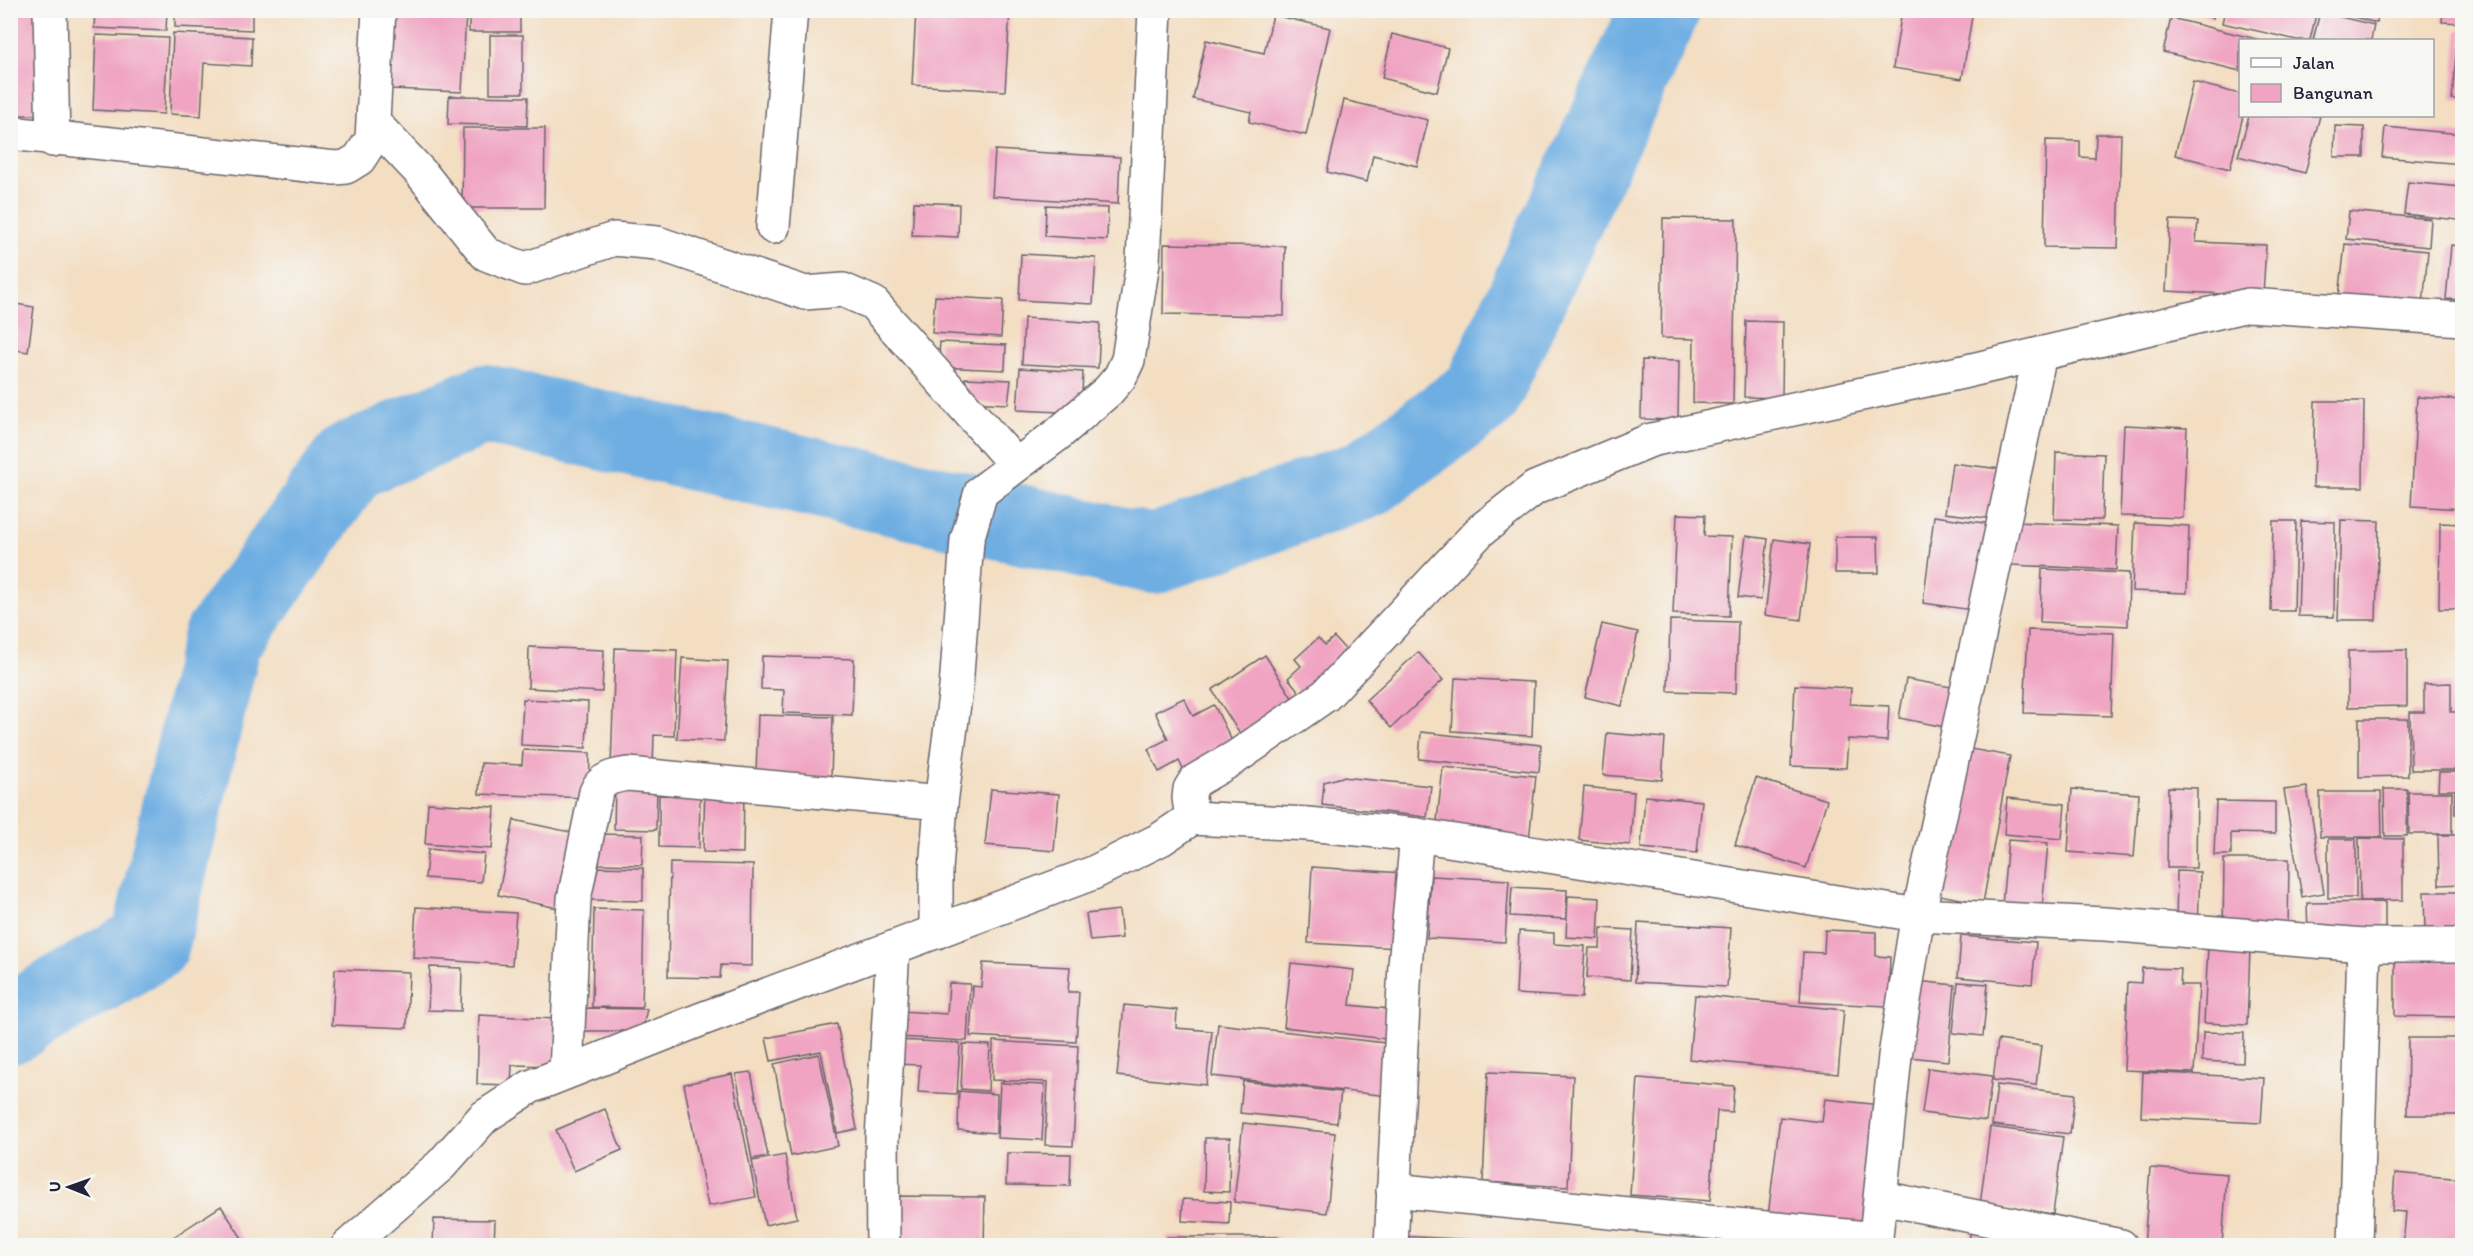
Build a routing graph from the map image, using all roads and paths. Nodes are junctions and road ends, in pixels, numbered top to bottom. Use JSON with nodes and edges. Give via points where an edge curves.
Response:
{"nodes":[{"id":1,"x":50,"y":10,"type":"edge"},
{"id":2,"x":379,"y":10,"type":"edge"},
{"id":3,"x":791,"y":10,"type":"edge"},
{"id":4,"x":1155,"y":10,"type":"edge"},
{"id":5,"x":375,"y":124,"type":"junction"},
{"id":6,"x":10,"y":133,"type":"edge"},
{"id":7,"x":53,"y":140,"type":"junction"},
{"id":8,"x":773,"y":227,"type":"dead end"},
{"id":9,"x":2463,"y":319,"type":"edge"},
{"id":10,"x":2035,"y":376,"type":"junction"},
{"id":11,"x":1016,"y":465,"type":"junction"},
{"id":12,"x":941,"y":803,"type":"junction"},
{"id":13,"x":1191,"y":809,"type":"junction"},
{"id":14,"x":1416,"y":835,"type":"junction"},
{"id":15,"x":935,"y":912,"type":"junction"},
{"id":16,"x":1918,"y":915,"type":"junction"},
{"id":17,"x":2364,"y":945,"type":"junction"},
{"id":18,"x":2463,"y":945,"type":"edge"},
{"id":19,"x":893,"y":948,"type":"junction"},
{"id":20,"x":566,"y":1072,"type":"junction"},
{"id":21,"x":1393,"y":1190,"type":"junction"},
{"id":22,"x":1882,"y":1198,"type":"junction"},
{"id":23,"x":1875,"y":1242,"type":"edge"},
{"id":24,"x":348,"y":1245,"type":"edge"},
{"id":25,"x":883,"y":1245,"type":"edge"},
{"id":26,"x":1391,"y":1245,"type":"edge"},
{"id":27,"x":2121,"y":1245,"type":"edge"},
{"id":28,"x":2355,"y":1245,"type":"edge"}],
"edges":[{"from":1,"to":7,"type":"street"},
{"from":2,"to":5,"type":"street"},
{"from":3,"to":8,"type":"street"},
{"from":4,"to":11,"type":"street","via":[[1143,262],[1128,360],[1120,378],[1108,391]]},
{"from":5,"to":7,"type":"street","via":[[372,139],[359,159],[335,168]]},
{"from":5,"to":11,"type":"street","via":[[422,174],[486,254],[525,269],[614,239],[657,243],[806,292],[843,290],[873,303]]},
{"from":6,"to":7,"type":"street"},
{"from":9,"to":10,"type":"street","via":[[2248,305]]},
{"from":10,"to":13,"type":"street","via":[[1651,440],[1535,489],[1481,530],[1326,695],[1195,781],[1190,789]]},
{"from":10,"to":16,"type":"street"},
{"from":11,"to":12,"type":"street","via":[[981,492],[967,540],[956,688]]},
{"from":12,"to":15,"type":"street"},
{"from":12,"to":20,"type":"street","via":[[628,774],[606,780],[596,792],[574,899]]},
{"from":13,"to":14,"type":"street"},
{"from":13,"to":15,"type":"street","via":[[1161,839],[1093,873]]},
{"from":14,"to":16,"type":"street"},
{"from":14,"to":21,"type":"street"},
{"from":15,"to":19,"type":"street"},
{"from":16,"to":17,"type":"street","via":[[2105,924]]},
{"from":16,"to":22,"type":"street","via":[[1895,1056]]},
{"from":17,"to":18,"type":"street"},
{"from":17,"to":28,"type":"street"},
{"from":19,"to":20,"type":"street"},
{"from":19,"to":25,"type":"street","via":[[882,1139]]},
{"from":20,"to":24,"type":"street","via":[[530,1087],[484,1117],[441,1165]]},
{"from":21,"to":23,"type":"street"},
{"from":21,"to":26,"type":"street"},
{"from":22,"to":23,"type":"street"},
{"from":22,"to":27,"type":"street"}]}
